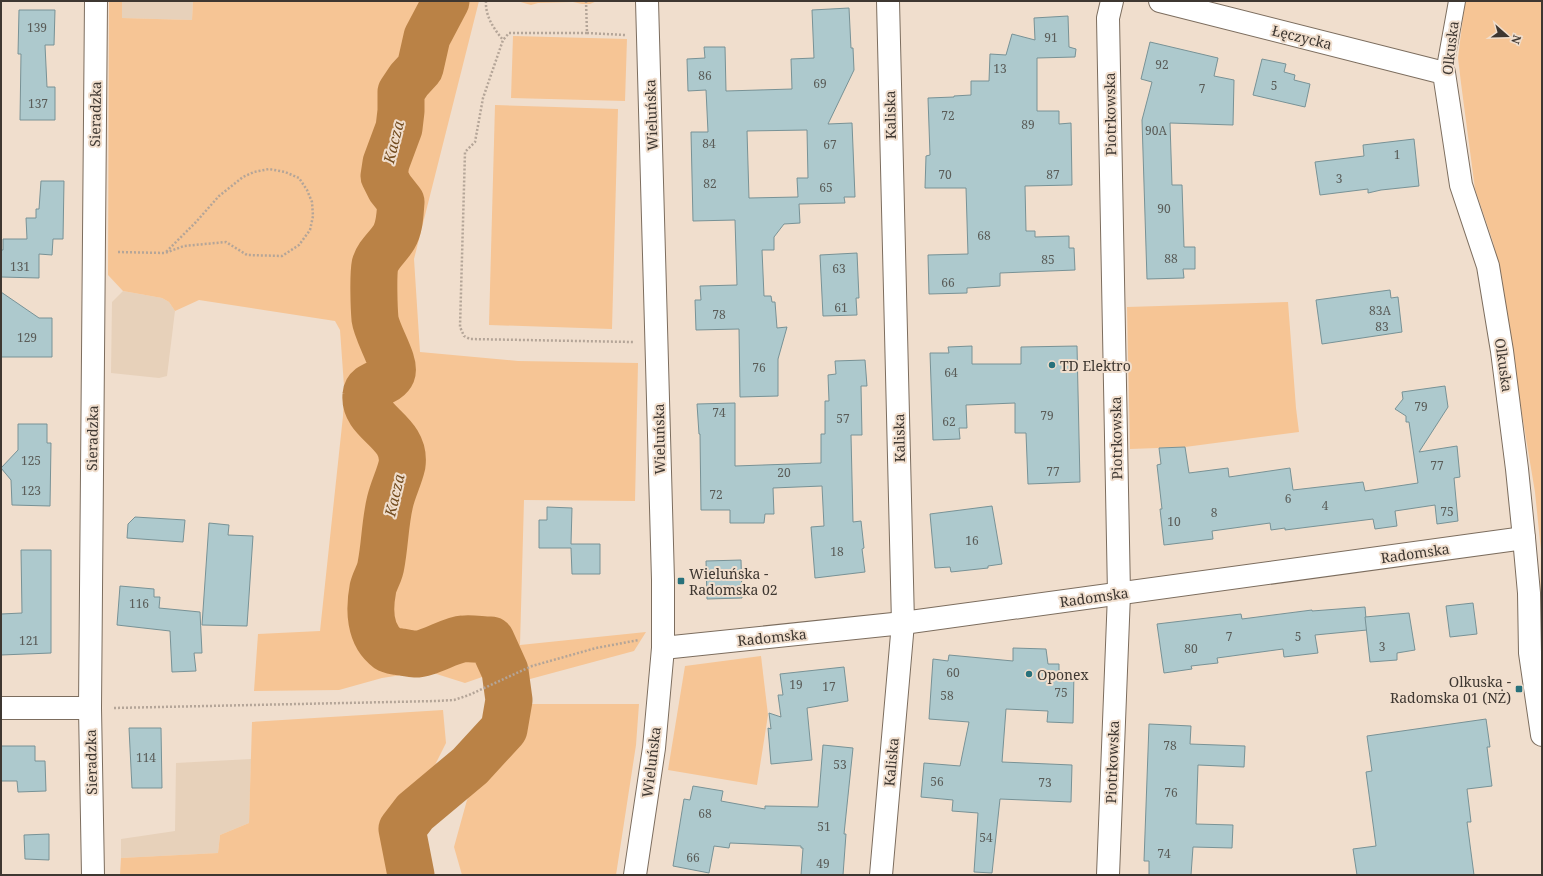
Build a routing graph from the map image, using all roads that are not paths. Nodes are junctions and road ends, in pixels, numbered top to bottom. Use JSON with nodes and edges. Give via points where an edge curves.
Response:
{"nodes":[{"id":1,"x":96,"y":1,"type":"edge"},
{"id":2,"x":647,"y":1,"type":"edge"},
{"id":3,"x":888,"y":1,"type":"edge"},
{"id":4,"x":1112,"y":1,"type":"edge"},
{"id":5,"x":1160,"y":1,"type":"edge"},
{"id":6,"x":1456,"y":1,"type":"edge"},
{"id":7,"x":1444,"y":72,"type":"junction"},
{"id":8,"x":1524,"y":538,"type":"junction"},
{"id":9,"x":1119,"y":594,"type":"junction"},
{"id":10,"x":903,"y":623,"type":"junction"},
{"id":11,"x":663,"y":648,"type":"junction"},
{"id":12,"x":1,"y":708,"type":"edge"},
{"id":13,"x":90,"y":708,"type":"junction"},
{"id":14,"x":1542,"y":735,"type":"edge"},
{"id":15,"x":93,"y":875,"type":"edge"},
{"id":16,"x":634,"y":875,"type":"edge"},
{"id":17,"x":881,"y":875,"type":"edge"},
{"id":18,"x":1108,"y":875,"type":"edge"}],
"edges":[{"from":1,"to":13,"type":"street","name":"Sieradzka"},
{"from":2,"to":11,"type":"street","name":"Wieluńska"},
{"from":3,"to":10,"type":"street","name":"Kaliska"},
{"from":4,"to":9,"type":"street","name":"Piotrkowska","via":[[1108,18]]},
{"from":5,"to":7,"type":"street","name":"Łęczycka"},
{"from":6,"to":7,"type":"lane","name":"Olkuska"},
{"from":7,"to":8,"type":"street","name":"Olkuska","via":[[1461,185],[1488,266],[1518,469]]},
{"from":8,"to":9,"type":"street","name":"Radomska"},
{"from":8,"to":14,"type":"street","name":"Olkuska","via":[[1529,593],[1530,653]]},
{"from":9,"to":10,"type":"street","name":"Radomska"},
{"from":9,"to":18,"type":"street","name":"Piotrkowska"},
{"from":10,"to":11,"type":"street","name":"Radomska"},
{"from":10,"to":17,"type":"street","name":"Kaliska"},
{"from":11,"to":16,"type":"street","name":"Wieluńska","via":[[654,748]]},
{"from":12,"to":13,"type":"street"},
{"from":13,"to":15,"type":"street","name":"Sieradzka"}]}
